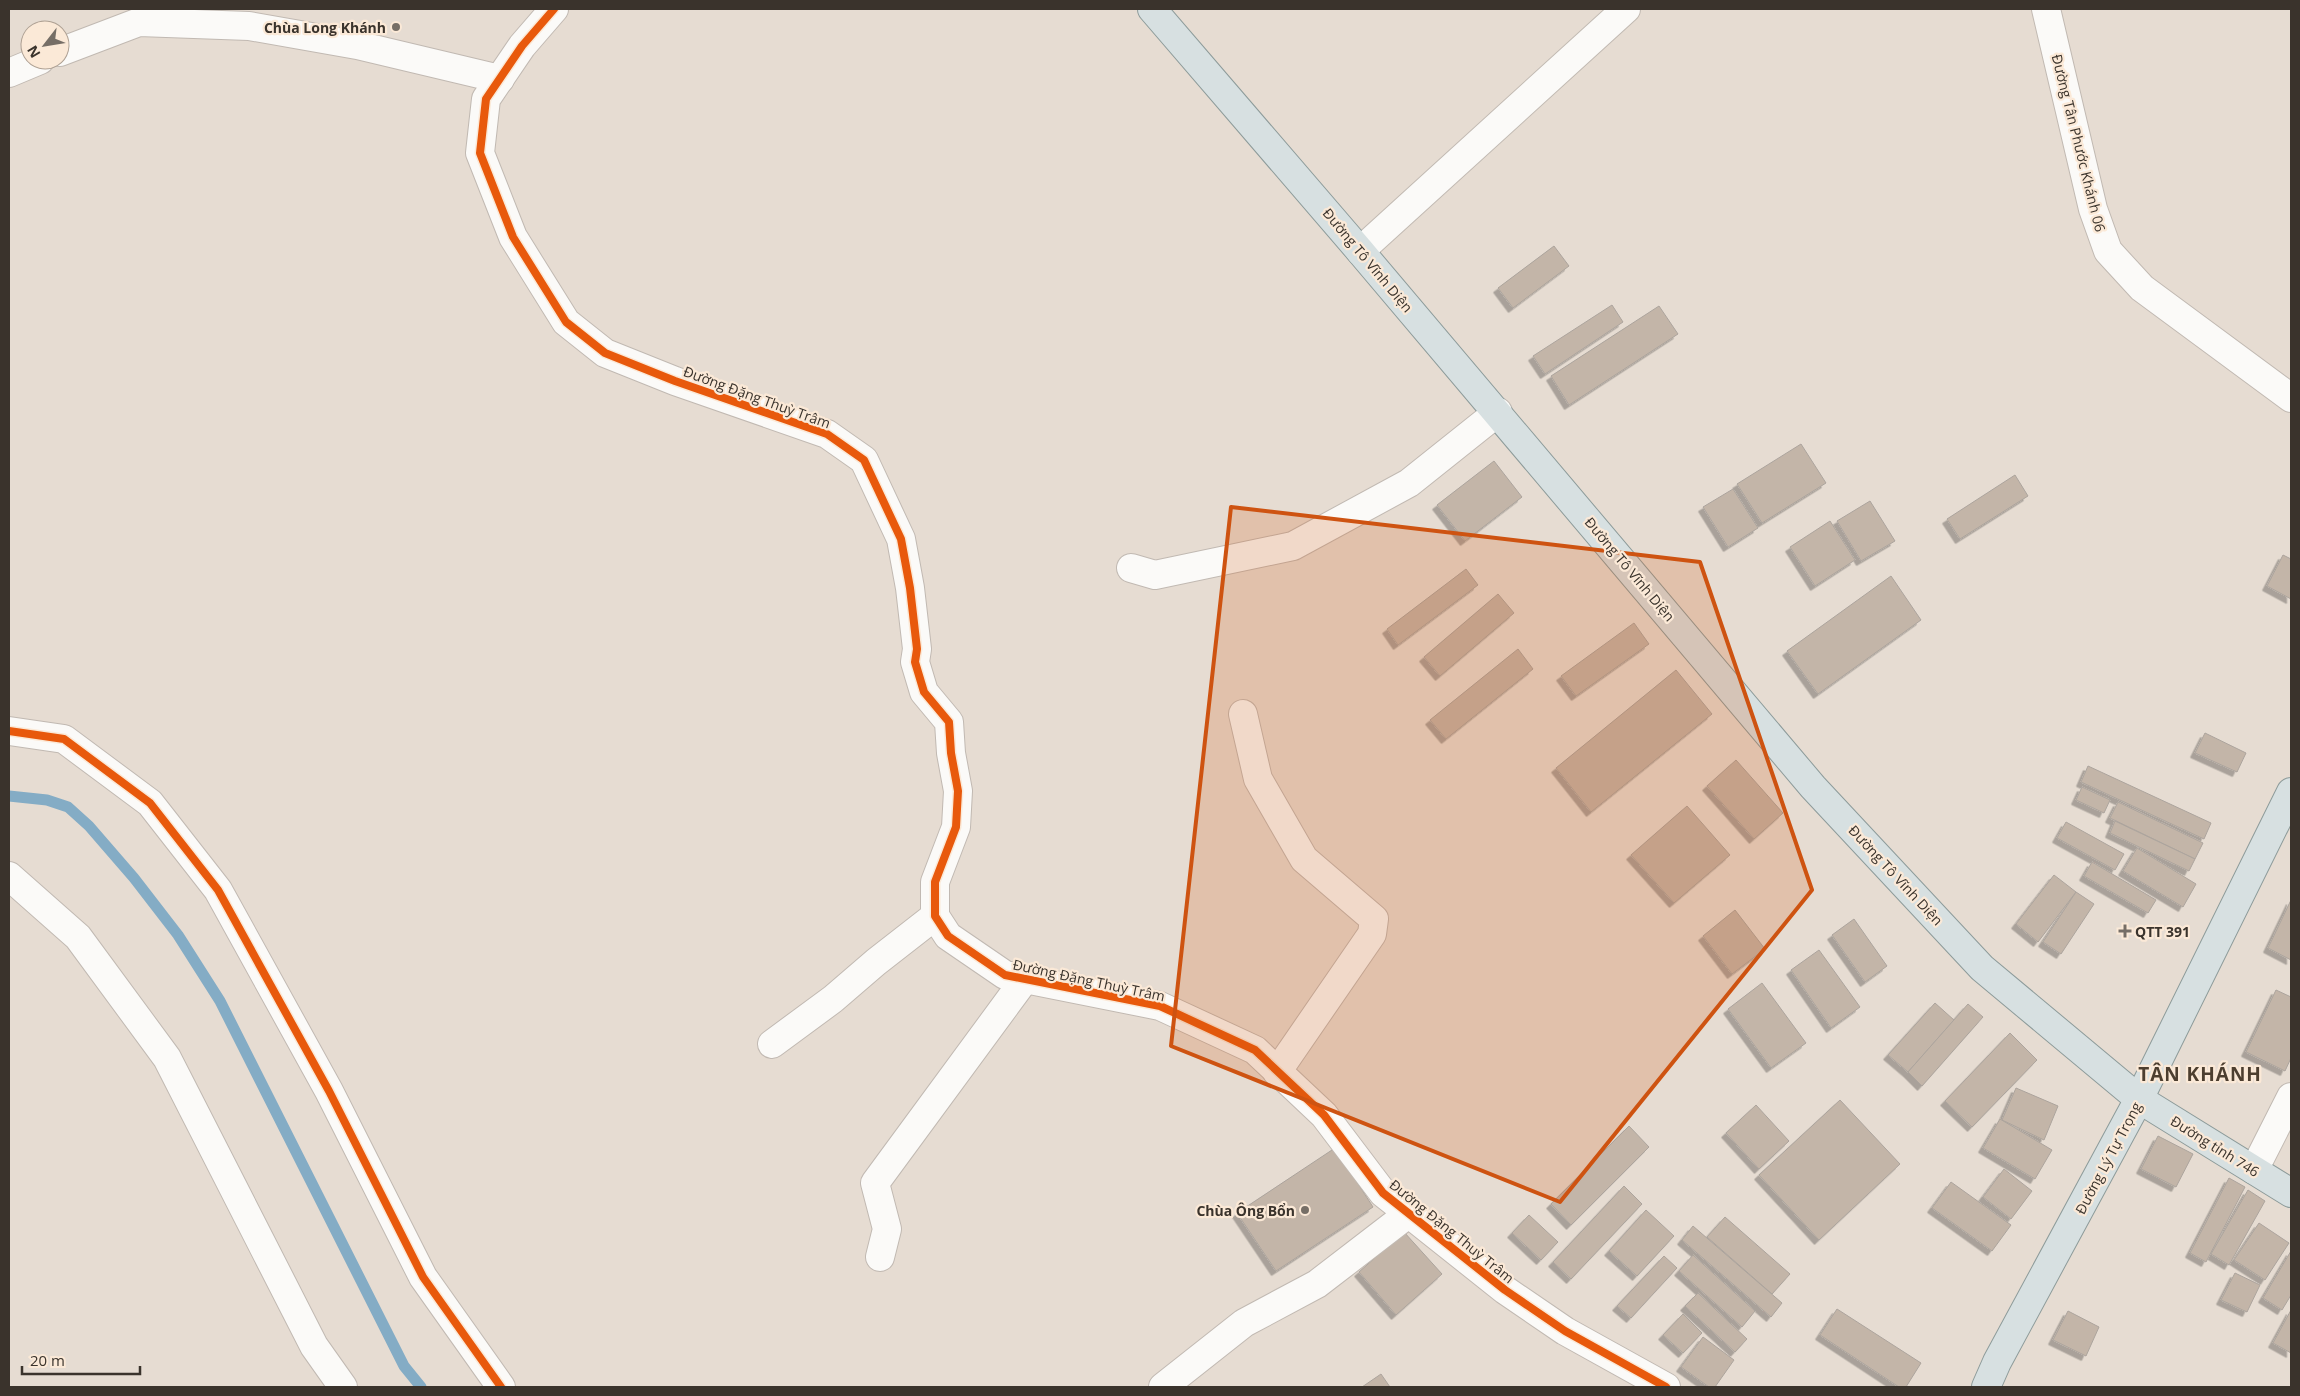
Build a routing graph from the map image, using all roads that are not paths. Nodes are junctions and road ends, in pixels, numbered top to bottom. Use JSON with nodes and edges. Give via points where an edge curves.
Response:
{"nodes":[{"id":1,"x":554,"y":9,"type":"edge"},
{"id":2,"x":1152,"y":9,"type":"edge"},
{"id":3,"x":1626,"y":9,"type":"edge"},
{"id":4,"x":2046,"y":9,"type":"edge"},
{"id":5,"x":70,"y":48,"type":"edge"},
{"id":6,"x":500,"y":79,"type":"junction"},
{"id":7,"x":1360,"y":251,"type":"junction"},
{"id":8,"x":2291,"y":398,"type":"edge"},
{"id":9,"x":1498,"y":412,"type":"junction"},
{"id":10,"x":1130,"y":568,"type":"dead end"},
{"id":11,"x":1243,"y":714,"type":"dead end"},
{"id":12,"x":9,"y":731,"type":"edge"},
{"id":13,"x":2291,"y":792,"type":"edge"},
{"id":14,"x":9,"y":876,"type":"edge"},
{"id":15,"x":935,"y":916,"type":"junction"},
{"id":16,"x":1025,"y":979,"type":"junction"},
{"id":17,"x":772,"y":1044,"type":"dead end"},
{"id":18,"x":1277,"y":1072,"type":"junction"},
{"id":19,"x":2291,"y":1097,"type":"edge"},
{"id":20,"x":2140,"y":1099,"type":"junction"},
{"id":21,"x":2254,"y":1170,"type":"junction"},
{"id":22,"x":2291,"y":1193,"type":"edge"},
{"id":23,"x":1408,"y":1214,"type":"junction"},
{"id":24,"x":880,"y":1257,"type":"dead end"},
{"id":25,"x":343,"y":1387,"type":"edge"},
{"id":26,"x":500,"y":1387,"type":"edge"},
{"id":27,"x":1164,"y":1387,"type":"edge"},
{"id":28,"x":1666,"y":1387,"type":"edge"},
{"id":29,"x":1986,"y":1387,"type":"edge"}],
"edges":[{"from":1,"to":6,"type":"street","name":"Đường Đặng Thuỳ Trâm","via":[[522,46]]},
{"from":2,"to":7,"type":"main road","name":"Đường Tô Vĩnh Diện"},
{"from":3,"to":7,"type":"street"},
{"from":4,"to":8,"type":"street","name":"Đường Tân Phước Khánh 06","via":[[2093,209],[2108,251],[2142,288]]},
{"from":5,"to":6,"type":"street","via":[[139,22],[249,26],[357,45]]},
{"from":6,"to":15,"type":"street","name":"Đường Đặng Thuỳ Trâm","via":[[486,100],[480,153],[513,236],[566,322],[605,353],[827,434],[864,460],[900,539],[910,588],[917,649],[915,662],[924,692],[949,722],[958,791],[957,818],[935,882]]},
{"from":7,"to":9,"type":"main road","name":"Đường Tô Vĩnh Diện"},
{"from":9,"to":10,"type":"street","via":[[1409,483],[1293,546],[1155,575]]},
{"from":9,"to":20,"type":"main road","name":"Đường Tô Vĩnh Diện","via":[[1813,787],[1976,961]]},
{"from":11,"to":18,"type":"street","via":[[1258,779],[1304,859],[1374,919],[1372,934]]},
{"from":12,"to":26,"type":"street","via":[[64,739],[150,803],[218,890],[329,1091],[422,1277]]},
{"from":13,"to":20,"type":"main road","name":"Đường Lý Tự Trọng"},
{"from":14,"to":25,"type":"street","via":[[78,937],[167,1058],[314,1346]]},
{"from":15,"to":16,"type":"street","name":"Đường Đặng Thuỳ Trâm","via":[[948,936],[1005,975]]},
{"from":15,"to":17,"type":"street"},
{"from":16,"to":18,"type":"street","name":"Đường Đặng Thuỳ Trâm","via":[[1160,1006],[1255,1050]]},
{"from":16,"to":24,"type":"street","via":[[875,1183],[887,1229]]},
{"from":18,"to":23,"type":"street","name":"Đường Đặng Thuỳ Trâm","via":[[1324,1116],[1383,1193]]},
{"from":19,"to":21,"type":"street"},
{"from":20,"to":21,"type":"main road","name":"Đường tỉnh 746"},
{"from":20,"to":29,"type":"main road","name":"Đường Lý Tự Trọng"},
{"from":21,"to":22,"type":"main road","name":"Đường tỉnh 746"},
{"from":23,"to":27,"type":"street","via":[[1317,1284],[1244,1323]]},
{"from":23,"to":28,"type":"street","name":"Đường Đặng Thuỳ Trâm","via":[[1505,1290],[1565,1331]]}]}
